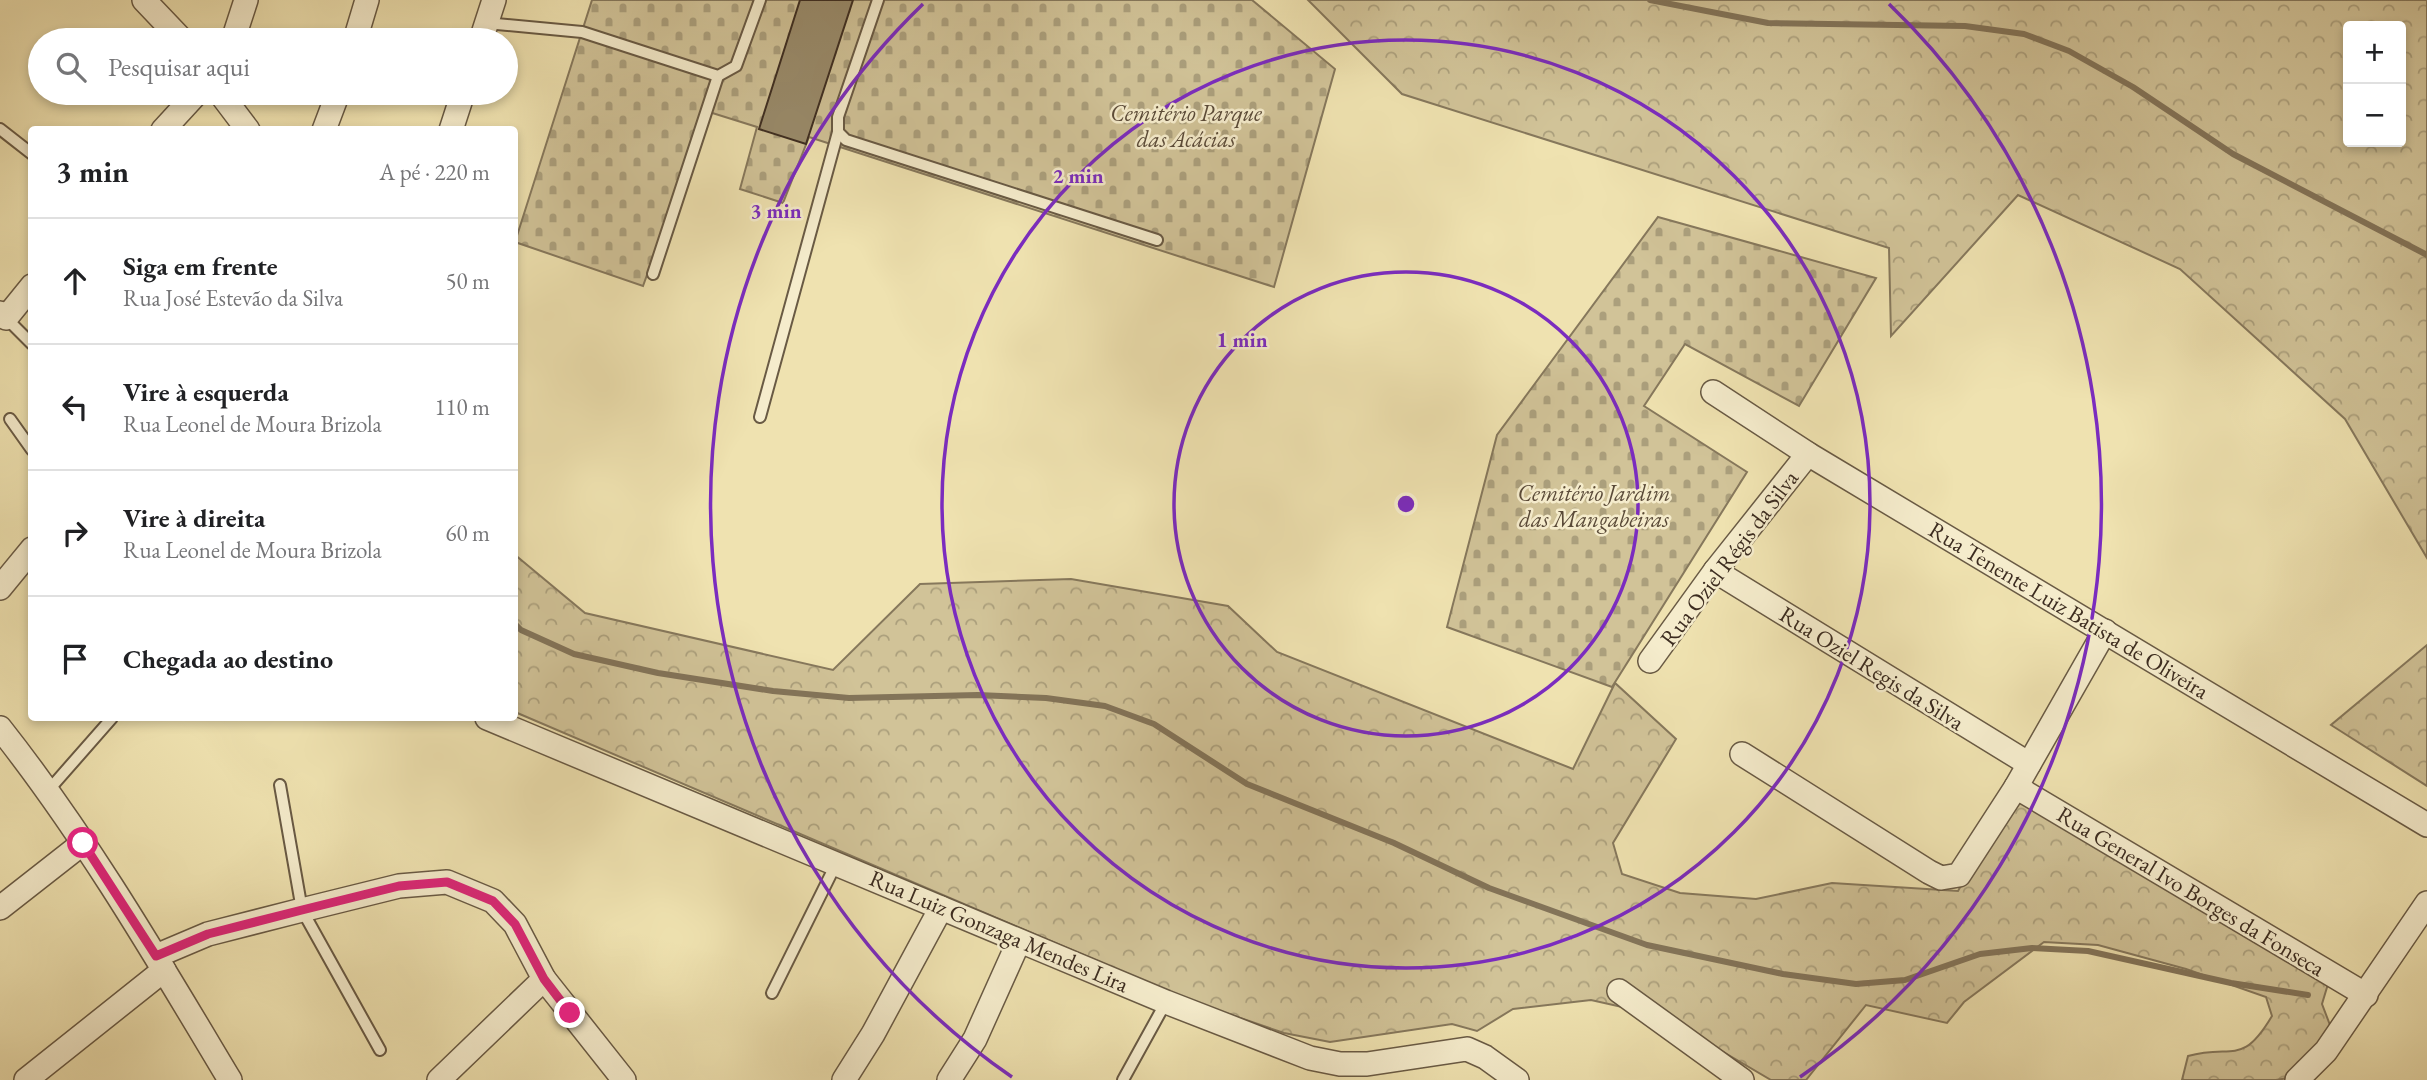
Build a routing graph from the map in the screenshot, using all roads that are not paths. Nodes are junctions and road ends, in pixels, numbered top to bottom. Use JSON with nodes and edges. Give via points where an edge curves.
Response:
{"nodes":[{"id":1,"x":144,"y":0,"type":"edge"},
{"id":2,"x":246,"y":0,"type":"edge"},
{"id":3,"x":368,"y":0,"type":"edge"},
{"id":4,"x":494,"y":0,"type":"edge"},
{"id":5,"x":760,"y":0,"type":"edge"},
{"id":6,"x":878,"y":0,"type":"edge"},
{"id":7,"x":171,"y":28,"type":"edge"},
{"id":8,"x":237,"y":28,"type":"edge"},
{"id":9,"x":359,"y":28,"type":"edge"},
{"id":10,"x":485,"y":28,"type":"edge"},
{"id":11,"x":518,"y":32,"type":"edge"},
{"id":12,"x":719,"y":76,"type":"junction"},
{"id":13,"x":186,"y":105,"type":"edge"},
{"id":14,"x":229,"y":105,"type":"edge"},
{"id":15,"x":333,"y":105,"type":"edge"},
{"id":16,"x":459,"y":105,"type":"edge"},
{"id":17,"x":167,"y":126,"type":"edge"},
{"id":18,"x":245,"y":126,"type":"edge"},
{"id":19,"x":326,"y":126,"type":"edge"},
{"id":20,"x":452,"y":126,"type":"edge"},
{"id":21,"x":0,"y":129,"type":"edge"},
{"id":22,"x":838,"y":132,"type":"junction"},
{"id":23,"x":28,"y":152,"type":"edge"},
{"id":24,"x":1157,"y":240,"type":"dead end"},
{"id":25,"x":653,"y":274,"type":"dead end"},
{"id":26,"x":28,"y":290,"type":"edge"},
{"id":27,"x":3,"y":316,"type":"edge"},
{"id":28,"x":28,"y":340,"type":"edge"},
{"id":29,"x":1713,"y":392,"type":"dead end"},
{"id":30,"x":760,"y":417,"type":"dead end"},
{"id":31,"x":10,"y":419,"type":"dead end"},
{"id":32,"x":28,"y":444,"type":"edge"},
{"id":33,"x":1808,"y":454,"type":"junction"},
{"id":34,"x":28,"y":554,"type":"edge"},
{"id":35,"x":1715,"y":571,"type":"junction"},
{"id":36,"x":0,"y":588,"type":"edge"},
{"id":37,"x":2105,"y":631,"type":"junction"},
{"id":38,"x":1650,"y":661,"type":"dead end"},
{"id":39,"x":109,"y":721,"type":"edge"},
{"id":40,"x":494,"y":721,"type":"edge"},
{"id":41,"x":0,"y":728,"type":"edge"},
{"id":42,"x":1742,"y":754,"type":"dead end"},
{"id":43,"x":2029,"y":764,"type":"junction"},
{"id":44,"x":280,"y":785,"type":"dead end"},
{"id":45,"x":2015,"y":787,"type":"junction"},
{"id":46,"x":47,"y":792,"type":"junction"},
{"id":47,"x":2427,"y":825,"type":"edge"},
{"id":48,"x":83,"y":843,"type":"junction"},
{"id":49,"x":837,"y":862,"type":"junction"},
{"id":50,"x":2427,"y":903,"type":"edge"},
{"id":51,"x":0,"y":908,"type":"edge"},
{"id":52,"x":941,"y":908,"type":"junction"},
{"id":53,"x":302,"y":910,"type":"junction"},
{"id":54,"x":1019,"y":941,"type":"junction"},
{"id":55,"x":160,"y":963,"type":"junction"},
{"id":56,"x":544,"y":979,"type":"junction"},
{"id":57,"x":1619,"y":991,"type":"dead end"},
{"id":58,"x":772,"y":993,"type":"dead end"},
{"id":59,"x":2366,"y":995,"type":"junction"},
{"id":60,"x":1166,"y":1002,"type":"junction"},
{"id":61,"x":380,"y":1050,"type":"dead end"},
{"id":62,"x":26,"y":1080,"type":"edge"},
{"id":63,"x":230,"y":1080,"type":"edge"},
{"id":64,"x":439,"y":1080,"type":"edge"},
{"id":65,"x":624,"y":1080,"type":"edge"},
{"id":66,"x":844,"y":1080,"type":"edge"},
{"id":67,"x":949,"y":1080,"type":"edge"},
{"id":68,"x":1123,"y":1080,"type":"edge"},
{"id":69,"x":1517,"y":1080,"type":"edge"},
{"id":70,"x":1742,"y":1080,"type":"edge"},
{"id":71,"x":2297,"y":1080,"type":"edge"}],
"edges":[{"from":1,"to":7,"type":"street"},
{"from":2,"to":8,"type":"street"},
{"from":3,"to":9,"type":"street"},
{"from":4,"to":10,"type":"street"},
{"from":5,"to":12,"type":"lane","via":[[736,66]]},
{"from":6,"to":22,"type":"lane","via":[[838,117]]},
{"from":11,"to":12,"type":"lane","via":[[582,32]]},
{"from":12,"to":25,"type":"lane"},
{"from":13,"to":17,"type":"street"},
{"from":14,"to":18,"type":"street"},
{"from":15,"to":19,"type":"street"},
{"from":16,"to":20,"type":"street"},
{"from":21,"to":23,"type":"lane"},
{"from":22,"to":24,"type":"lane","via":[[846,140]]},
{"from":22,"to":30,"type":"lane"},
{"from":26,"to":27,"type":"street"},
{"from":27,"to":28,"type":"lane"},
{"from":29,"to":33,"type":"street","name":"Rua Tenente Luiz Batista de Oliveira"},
{"from":31,"to":32,"type":"lane"},
{"from":33,"to":35,"type":"street","name":"Rua Oziel Régis da Silva"},
{"from":33,"to":37,"type":"street","name":"Rua Tenente Luiz Batista de Oliveira"},
{"from":34,"to":36,"type":"street"},
{"from":35,"to":38,"type":"street","name":"Rua Oziel Régis da Silva"},
{"from":35,"to":43,"type":"street","name":"Rua Oziel Regis da Silva"},
{"from":37,"to":43,"type":"street"},
{"from":37,"to":47,"type":"street","name":"Rua Tenente Luiz Batista de Oliveira"},
{"from":39,"to":46,"type":"lane"},
{"from":40,"to":49,"type":"street","name":"Rua Luiz Gonzaga Mendes Lira"},
{"from":41,"to":46,"type":"street"},
{"from":42,"to":45,"type":"street","via":[[1929,872],[1950,878],[1966,866]]},
{"from":43,"to":45,"type":"street"},
{"from":44,"to":53,"type":"lane"},
{"from":45,"to":59,"type":"street","name":"Rua General Ivo Borges da Fonseca"},
{"from":46,"to":48,"type":"street"},
{"from":48,"to":51,"type":"street"},
{"from":48,"to":55,"type":"street"},
{"from":49,"to":52,"type":"street","name":"Rua Luiz Gonzaga Mendes Lira"},
{"from":49,"to":58,"type":"lane"},
{"from":50,"to":59,"type":"street"},
{"from":52,"to":54,"type":"street","name":"Rua Luiz Gonzaga Mendes Lira"},
{"from":52,"to":66,"type":"street"},
{"from":53,"to":55,"type":"street","via":[[208,934]]},
{"from":53,"to":56,"type":"street","via":[[399,886],[447,882],[493,901],[515,924]]},
{"from":53,"to":61,"type":"lane"},
{"from":54,"to":60,"type":"street","name":"Rua Luiz Gonzaga Mendes Lira"},
{"from":54,"to":67,"type":"street","via":[[975,1039]]},
{"from":55,"to":62,"type":"street"},
{"from":55,"to":63,"type":"street"},
{"from":56,"to":64,"type":"street"},
{"from":56,"to":65,"type":"street"},
{"from":57,"to":70,"type":"street"},
{"from":59,"to":71,"type":"street","via":[[2326,1051]]},
{"from":60,"to":68,"type":"lane"},
{"from":60,"to":69,"type":"street","name":"Rua Luiz Gonzaga Mendes Lira","via":[[1310,1058],[1367,1064],[1467,1049]]}]}
